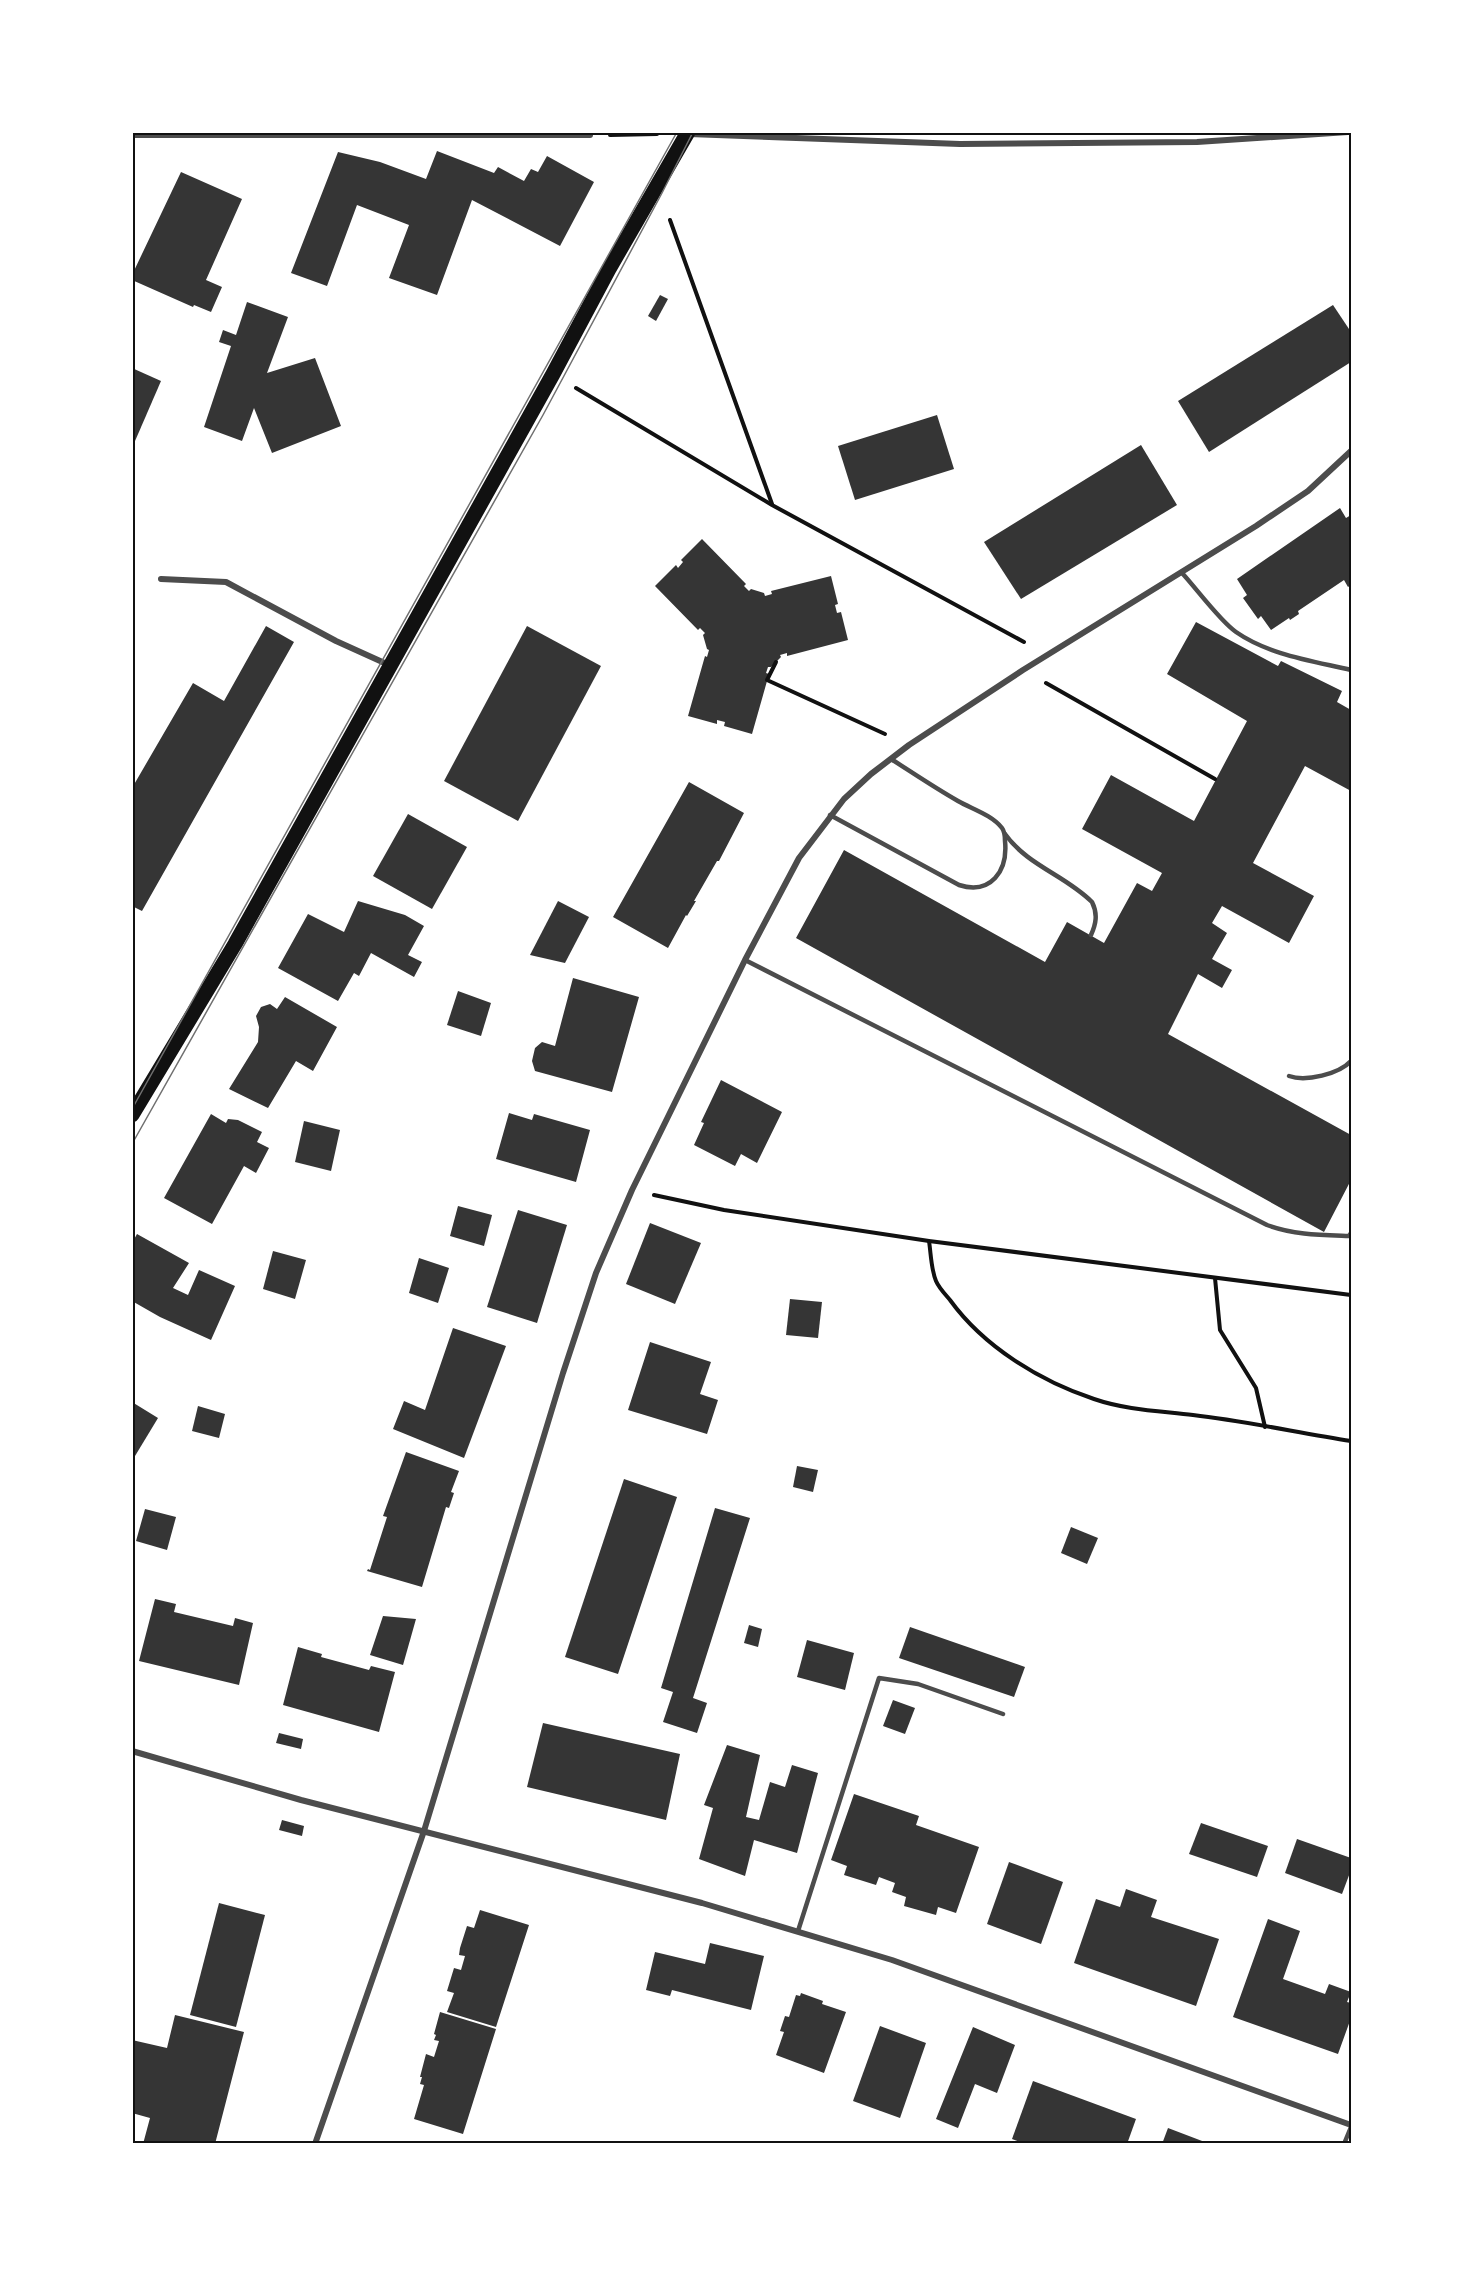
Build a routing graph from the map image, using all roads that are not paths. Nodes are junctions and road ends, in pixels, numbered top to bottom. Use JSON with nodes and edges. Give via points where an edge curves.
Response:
{"nodes":[{"id":1,"x":1348,"y":132,"type":"edge"},
{"id":2,"x":688,"y":133,"type":"edge"},
{"id":3,"x":132,"y":135,"type":"edge"},
{"id":4,"x":590,"y":135,"type":"road end"},
{"id":5,"x":1351,"y":452,"type":"edge"},
{"id":6,"x":1182,"y":573,"type":"junction"},
{"id":7,"x":161,"y":579,"type":"dead end"},
{"id":8,"x":389,"y":665,"type":"junction"},
{"id":9,"x":1351,"y":670,"type":"edge"},
{"id":10,"x":891,"y":759,"type":"junction"},
{"id":11,"x":830,"y":815,"type":"junction"},
{"id":12,"x":1005,"y":834,"type":"junction"},
{"id":13,"x":1091,"y":935,"type":"dead end"},
{"id":14,"x":745,"y":960,"type":"junction"},
{"id":15,"x":1351,"y":1061,"type":"edge"},
{"id":16,"x":1289,"y":1076,"type":"dead end"},
{"id":17,"x":132,"y":1115,"type":"edge"},
{"id":18,"x":1351,"y":1233,"type":"edge"},
{"id":19,"x":1003,"y":1714,"type":"dead end"},
{"id":20,"x":132,"y":1751,"type":"edge"},
{"id":21,"x":424,"y":1831,"type":"junction"},
{"id":22,"x":798,"y":1931,"type":"junction"},
{"id":23,"x":1351,"y":2126,"type":"edge"},
{"id":24,"x":315,"y":2144,"type":"edge"},
{"id":25,"x":1344,"y":2144,"type":"edge"}],
"edges":[{"from":1,"to":2,"type":"street","via":[[1197,142],[960,144]]},
{"from":2,"to":8,"type":"main road"},
{"from":3,"to":4,"type":"street"},
{"from":5,"to":6,"type":"street","via":[[1308,490]]},
{"from":6,"to":9,"type":"lane","via":[[1234,631],[1266,647]]},
{"from":6,"to":10,"type":"street","via":[[1023,670]]},
{"from":7,"to":8,"type":"street","via":[[226,582]]},
{"from":8,"to":17,"type":"main road","via":[[235,944]]},
{"from":10,"to":11,"type":"street"},
{"from":10,"to":12,"type":"lane","via":[[987,817]]},
{"from":11,"to":12,"type":"lane","via":[[969,889],[996,879],[1006,858]]},
{"from":11,"to":14,"type":"street","via":[[799,858]]},
{"from":12,"to":13,"type":"lane","via":[[1025,856],[1092,902],[1096,922]]},
{"from":14,"to":18,"type":"lane","via":[[1267,1225],[1288,1233]]},
{"from":14,"to":21,"type":"street","via":[[603,1254]]},
{"from":15,"to":16,"type":"lane","via":[[1335,1072]]},
{"from":19,"to":22,"type":"lane","via":[[918,1684],[879,1678]]},
{"from":20,"to":21,"type":"street"},
{"from":21,"to":22,"type":"street"},
{"from":21,"to":24,"type":"street"},
{"from":22,"to":23,"type":"street","via":[[892,1960]]},
{"from":23,"to":25,"type":"lane"}]}
